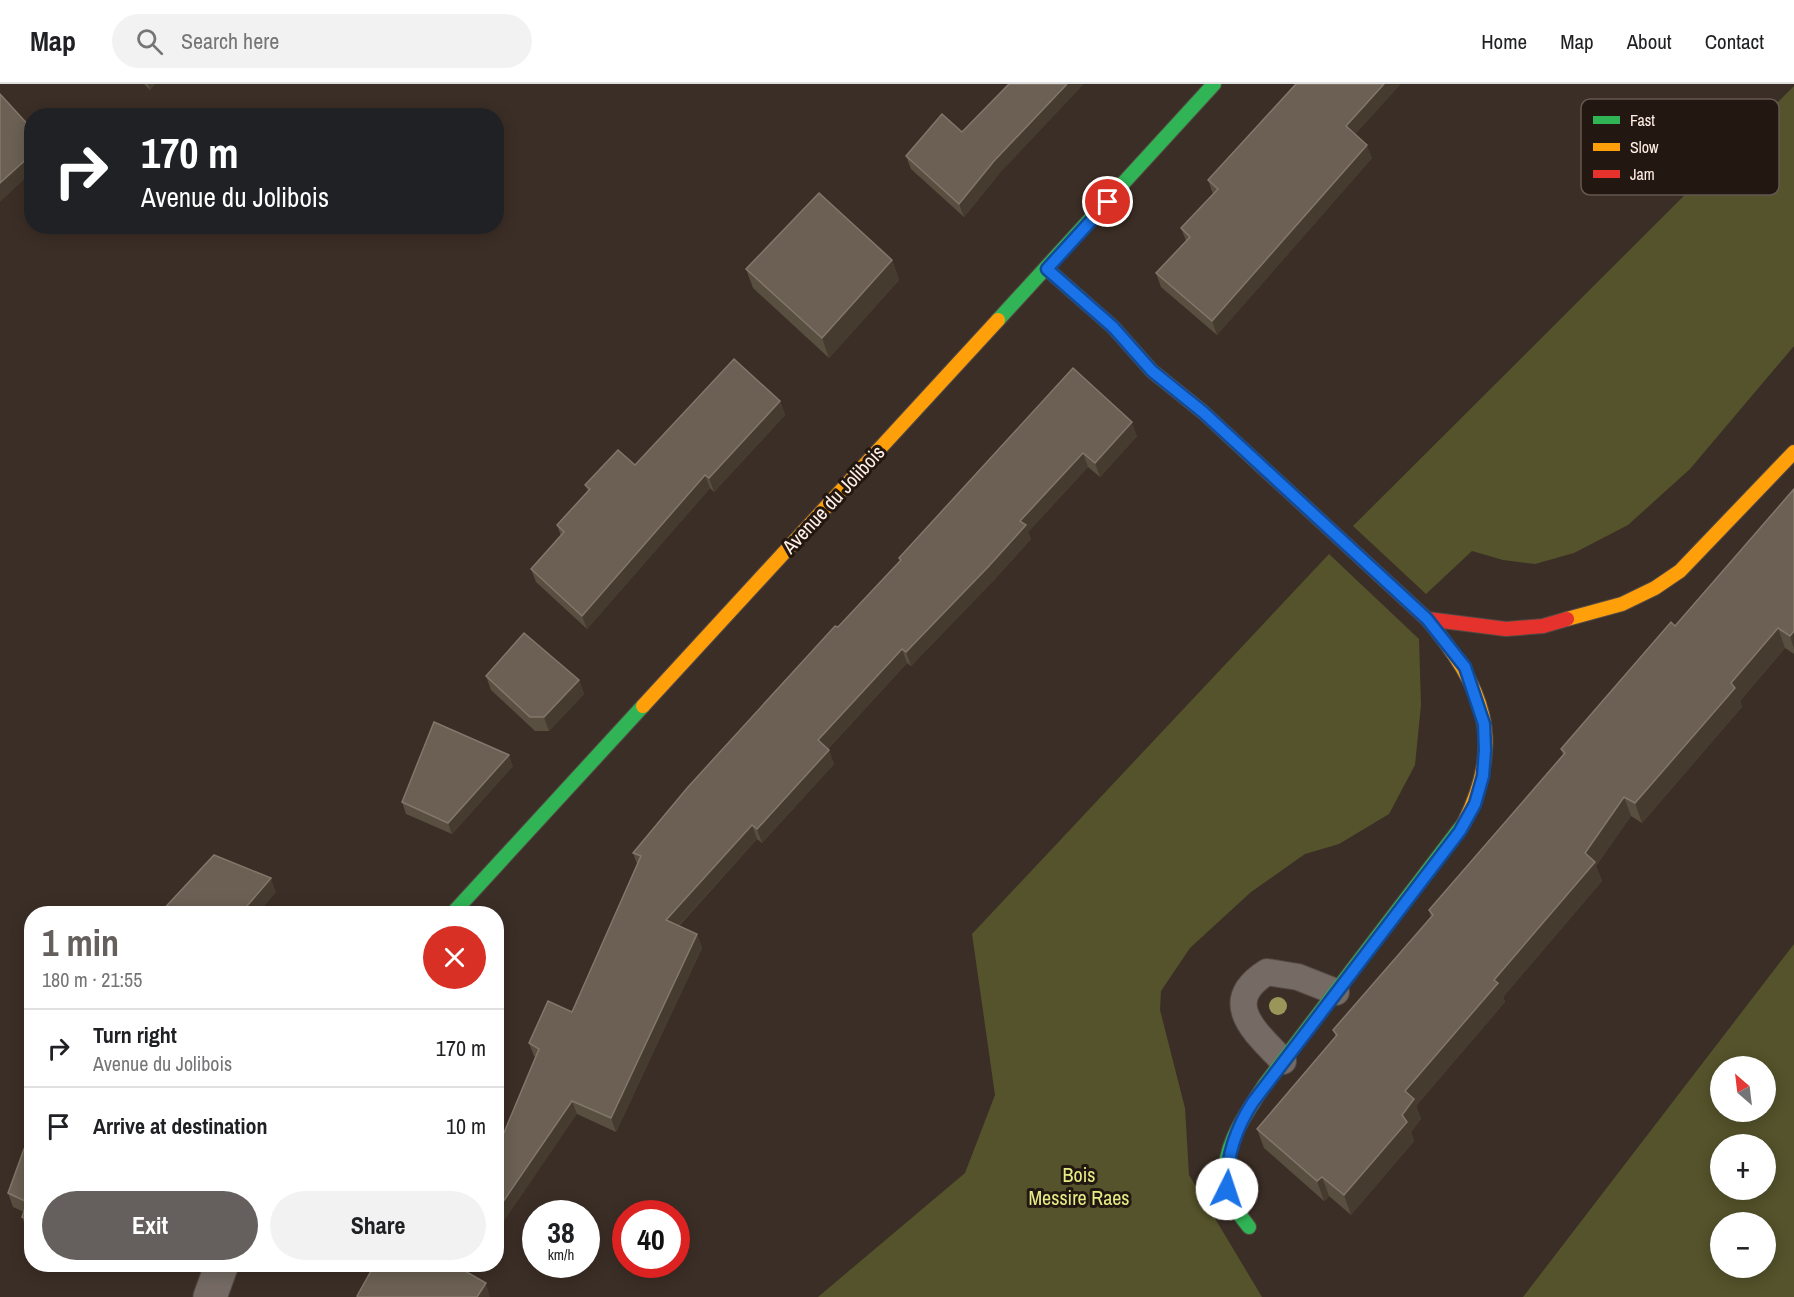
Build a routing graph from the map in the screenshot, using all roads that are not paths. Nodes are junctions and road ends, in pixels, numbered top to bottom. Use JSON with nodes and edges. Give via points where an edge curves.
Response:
{"nodes":[{"id":1,"x":1215,"y":84,"type":"edge"},
{"id":2,"x":1047,"y":269,"type":"junction"},
{"id":3,"x":1794,"y":452,"type":"edge"},
{"id":4,"x":1427,"y":619,"type":"junction"},
{"id":5,"x":459,"y":906,"type":"edge"},
{"id":6,"x":1336,"y":992,"type":"junction"},
{"id":7,"x":1283,"y":1061,"type":"junction"},
{"id":8,"x":1249,"y":1227,"type":"dead end"},
{"id":9,"x":219,"y":1272,"type":"edge"},
{"id":10,"x":210,"y":1297,"type":"edge"}],
"edges":[{"from":1,"to":2,"type":"street","name":"Avenue du Jolibois"},
{"from":2,"to":4,"type":"street","via":[[1113,327],[1152,371],[1203,412]]},
{"from":2,"to":5,"type":"street","name":"Avenue du Jolibois"},
{"from":3,"to":4,"type":"street","via":[[1680,571],[1622,604],[1543,626],[1506,628]]},
{"from":4,"to":6,"type":"street","via":[[1465,667],[1476,695],[1484,724],[1483,776],[1475,804],[1460,831]]},
{"from":6,"to":7,"type":"street"},
{"from":6,"to":7,"type":"lane","via":[[1298,977],[1267,972],[1256,979],[1243,1002],[1244,1016]]},
{"from":7,"to":8,"type":"street","via":[[1243,1118],[1230,1153],[1227,1189]]},
{"from":9,"to":10,"type":"street"}]}
